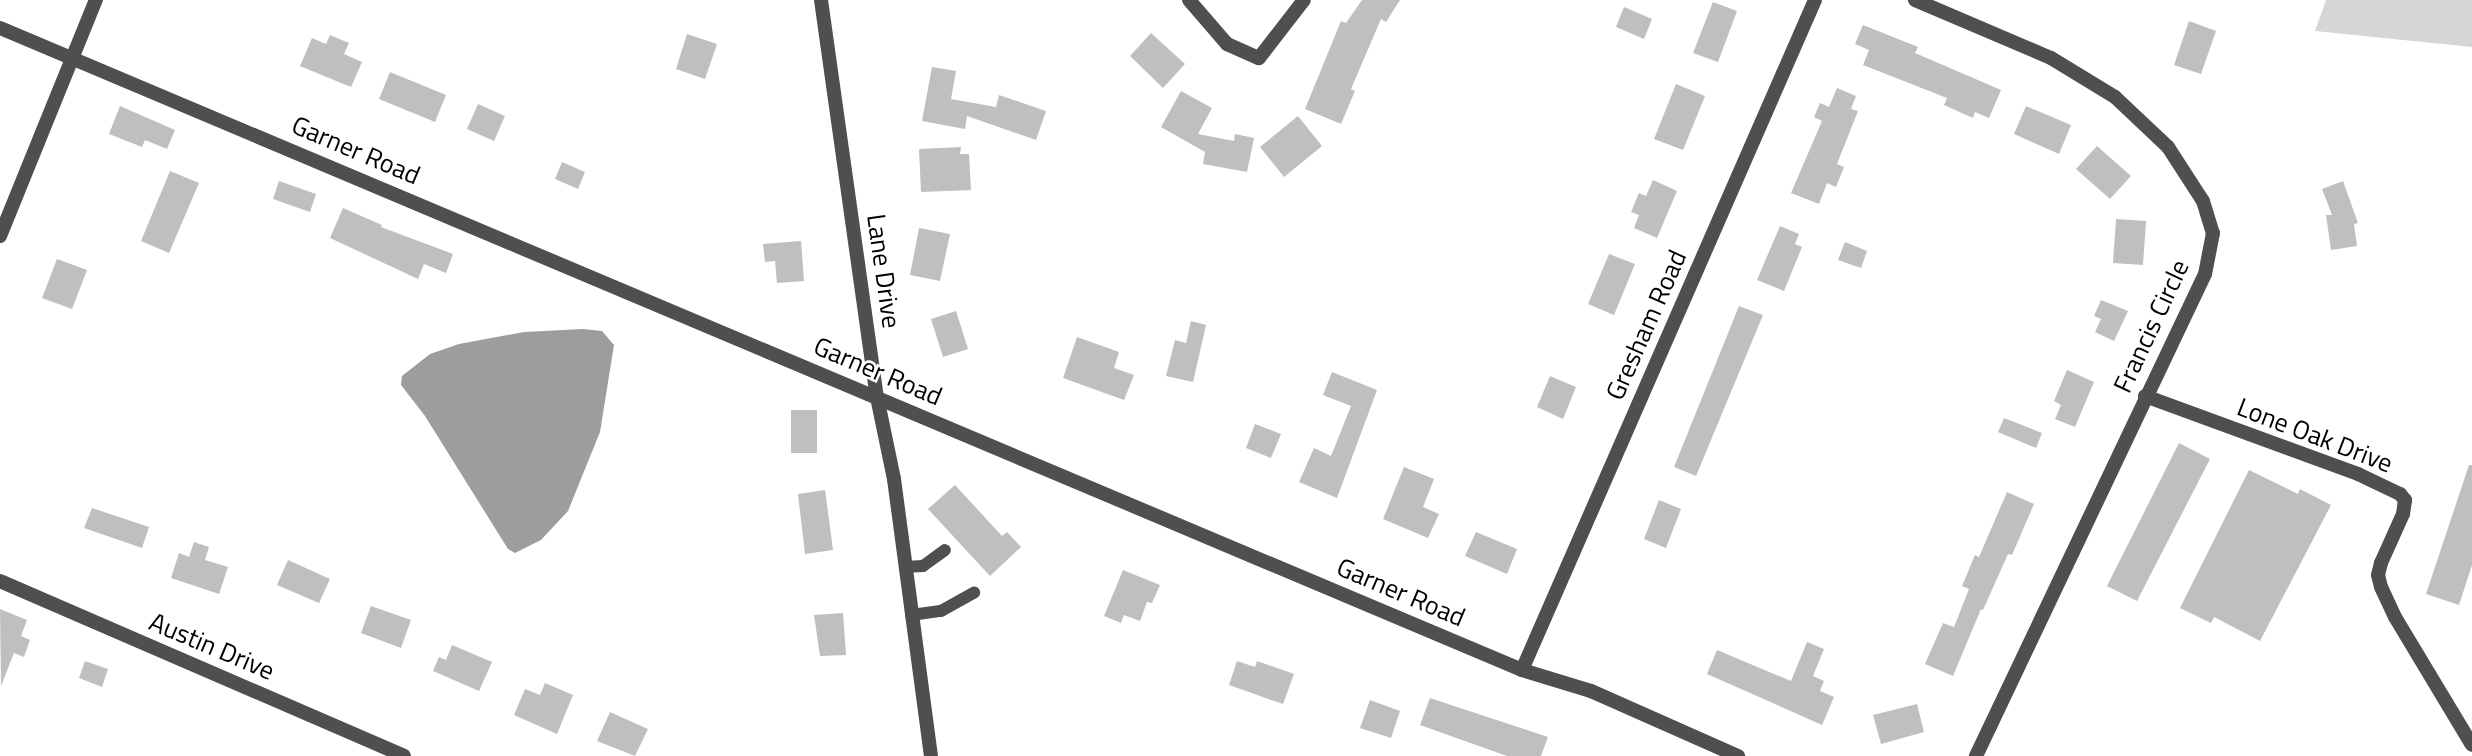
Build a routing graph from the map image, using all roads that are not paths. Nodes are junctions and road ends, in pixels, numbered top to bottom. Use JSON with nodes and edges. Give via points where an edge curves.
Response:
{"nodes":[{"id":1,"x":96,"y":0,"type":"edge"},
{"id":2,"x":821,"y":0,"type":"edge"},
{"id":3,"x":1189,"y":0,"type":"edge"},
{"id":4,"x":1304,"y":0,"type":"edge"},
{"id":5,"x":1815,"y":0,"type":"edge"},
{"id":6,"x":1915,"y":0,"type":"edge"},
{"id":7,"x":0,"y":28,"type":"edge"},
{"id":8,"x":73,"y":57,"type":"junction"},
{"id":9,"x":0,"y":236,"type":"edge"},
{"id":10,"x":2145,"y":396,"type":"junction"},
{"id":11,"x":877,"y":397,"type":"junction"},
{"id":12,"x":945,"y":550,"type":"dead end"},
{"id":13,"x":905,"y":567,"type":"junction"},
{"id":14,"x":0,"y":581,"type":"edge"},
{"id":15,"x":974,"y":593,"type":"dead end"},
{"id":16,"x":911,"y":615,"type":"junction"},
{"id":17,"x":1522,"y":670,"type":"junction"},
{"id":18,"x":2472,"y":745,"type":"edge"},
{"id":19,"x":400,"y":755,"type":"edge"},
{"id":20,"x":931,"y":756,"type":"edge"},
{"id":21,"x":1738,"y":756,"type":"edge"},
{"id":22,"x":1976,"y":756,"type":"edge"}],
"edges":[{"from":1,"to":8,"type":"street"},
{"from":2,"to":11,"type":"street","name":"Lane Drive"},
{"from":3,"to":4,"type":"street","via":[[1227,44],[1259,58]]},
{"from":5,"to":17,"type":"street","name":"Gresham Road"},
{"from":6,"to":10,"type":"street","name":"Francis Circle","via":[[2051,58],[2115,97],[2168,147],[2198,192],[2210,215],[2210,255]]},
{"from":7,"to":8,"type":"street","name":"Garner Road"},
{"from":8,"to":9,"type":"street"},
{"from":8,"to":11,"type":"street","name":"Garner Road"},
{"from":10,"to":18,"type":"street","name":"Lone Oak Drive","via":[[2358,474],[2405,500],[2381,563],[2381,587]]},
{"from":10,"to":22,"type":"street","name":"Francis Circle"},
{"from":11,"to":13,"type":"street","name":"Lane Drive","via":[[894,478]]},
{"from":11,"to":17,"type":"street","name":"Garner Road"},
{"from":12,"to":13,"type":"lane","via":[[923,566]]},
{"from":13,"to":16,"type":"street","name":"Lane Drive"},
{"from":14,"to":19,"type":"street","name":"Austin Drive"},
{"from":15,"to":16,"type":"lane","via":[[941,611]]},
{"from":16,"to":20,"type":"street","name":"Lane Drive"},
{"from":17,"to":21,"type":"street","name":"Garner Road","via":[[1591,691]]}]}
